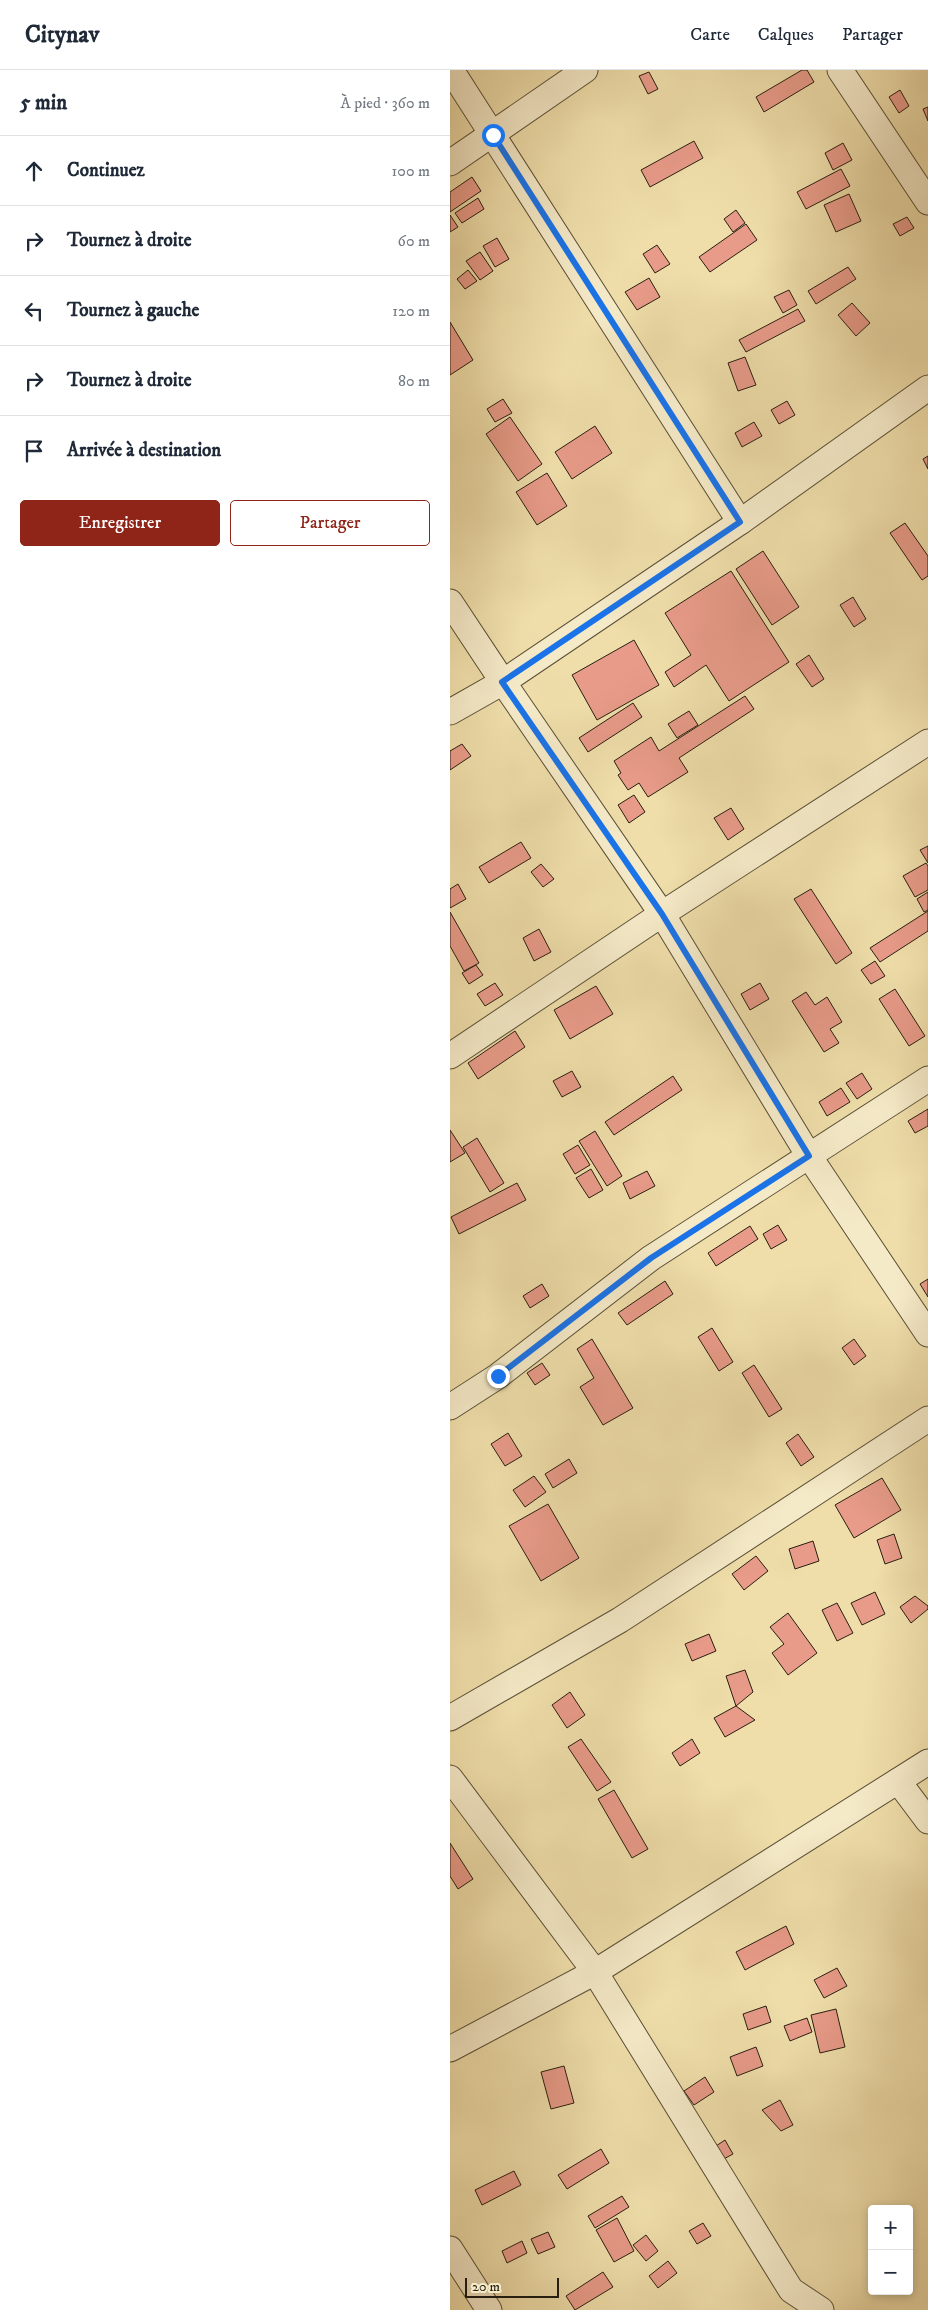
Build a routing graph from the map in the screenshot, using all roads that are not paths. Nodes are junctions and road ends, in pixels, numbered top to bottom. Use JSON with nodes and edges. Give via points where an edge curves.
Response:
{"nodes":[{"id":1,"x":451,"y":70,"type":"edge"},
{"id":2,"x":586,"y":70,"type":"edge"},
{"id":3,"x":840,"y":70,"type":"edge"},
{"id":4,"x":493,"y":135,"type":"junction"},
{"id":5,"x":450,"y":163,"type":"edge"},
{"id":6,"x":928,"y":202,"type":"edge"},
{"id":7,"x":928,"y":388,"type":"edge"},
{"id":8,"x":740,"y":522,"type":"junction"},
{"id":9,"x":450,"y":602,"type":"edge"},
{"id":10,"x":502,"y":682,"type":"junction"},
{"id":11,"x":450,"y":712,"type":"edge"},
{"id":12,"x":928,"y":742,"type":"edge"},
{"id":13,"x":662,"y":914,"type":"junction"},
{"id":14,"x":450,"y":1056,"type":"edge"},
{"id":15,"x":928,"y":1078,"type":"edge"},
{"id":16,"x":809,"y":1156,"type":"junction"},
{"id":17,"x":928,"y":1334,"type":"edge"},
{"id":18,"x":450,"y":1407,"type":"edge"},
{"id":19,"x":928,"y":1419,"type":"edge"},
{"id":20,"x":450,"y":1718,"type":"edge"},
{"id":21,"x":928,"y":1762,"type":"edge"},
{"id":22,"x":450,"y":1778,"type":"edge"},
{"id":23,"x":898,"y":1782,"type":"junction"},
{"id":24,"x":928,"y":1820,"type":"edge"},
{"id":25,"x":595,"y":1972,"type":"junction"},
{"id":26,"x":450,"y":2049,"type":"edge"},
{"id":27,"x":450,"y":2249,"type":"edge"},
{"id":28,"x":489,"y":2310,"type":"edge"},
{"id":29,"x":821,"y":2310,"type":"edge"}],
"edges":[{"from":1,"to":4,"type":"street"},
{"from":2,"to":4,"type":"street"},
{"from":3,"to":6,"type":"street"},
{"from":4,"to":5,"type":"street"},
{"from":4,"to":8,"type":"street"},
{"from":7,"to":8,"type":"street"},
{"from":8,"to":10,"type":"street"},
{"from":9,"to":10,"type":"street"},
{"from":10,"to":11,"type":"street"},
{"from":10,"to":13,"type":"street"},
{"from":12,"to":13,"type":"street"},
{"from":13,"to":14,"type":"street"},
{"from":13,"to":16,"type":"street"},
{"from":15,"to":16,"type":"street"},
{"from":16,"to":17,"type":"street"},
{"from":16,"to":18,"type":"street","via":[[651,1258],[498,1376]]},
{"from":19,"to":20,"type":"street","via":[[620,1620]]},
{"from":21,"to":23,"type":"street"},
{"from":22,"to":25,"type":"street"},
{"from":23,"to":24,"type":"street"},
{"from":23,"to":25,"type":"street"},
{"from":25,"to":26,"type":"street"},
{"from":25,"to":29,"type":"street","via":[[792,2290]]},
{"from":27,"to":28,"type":"street"}]}
